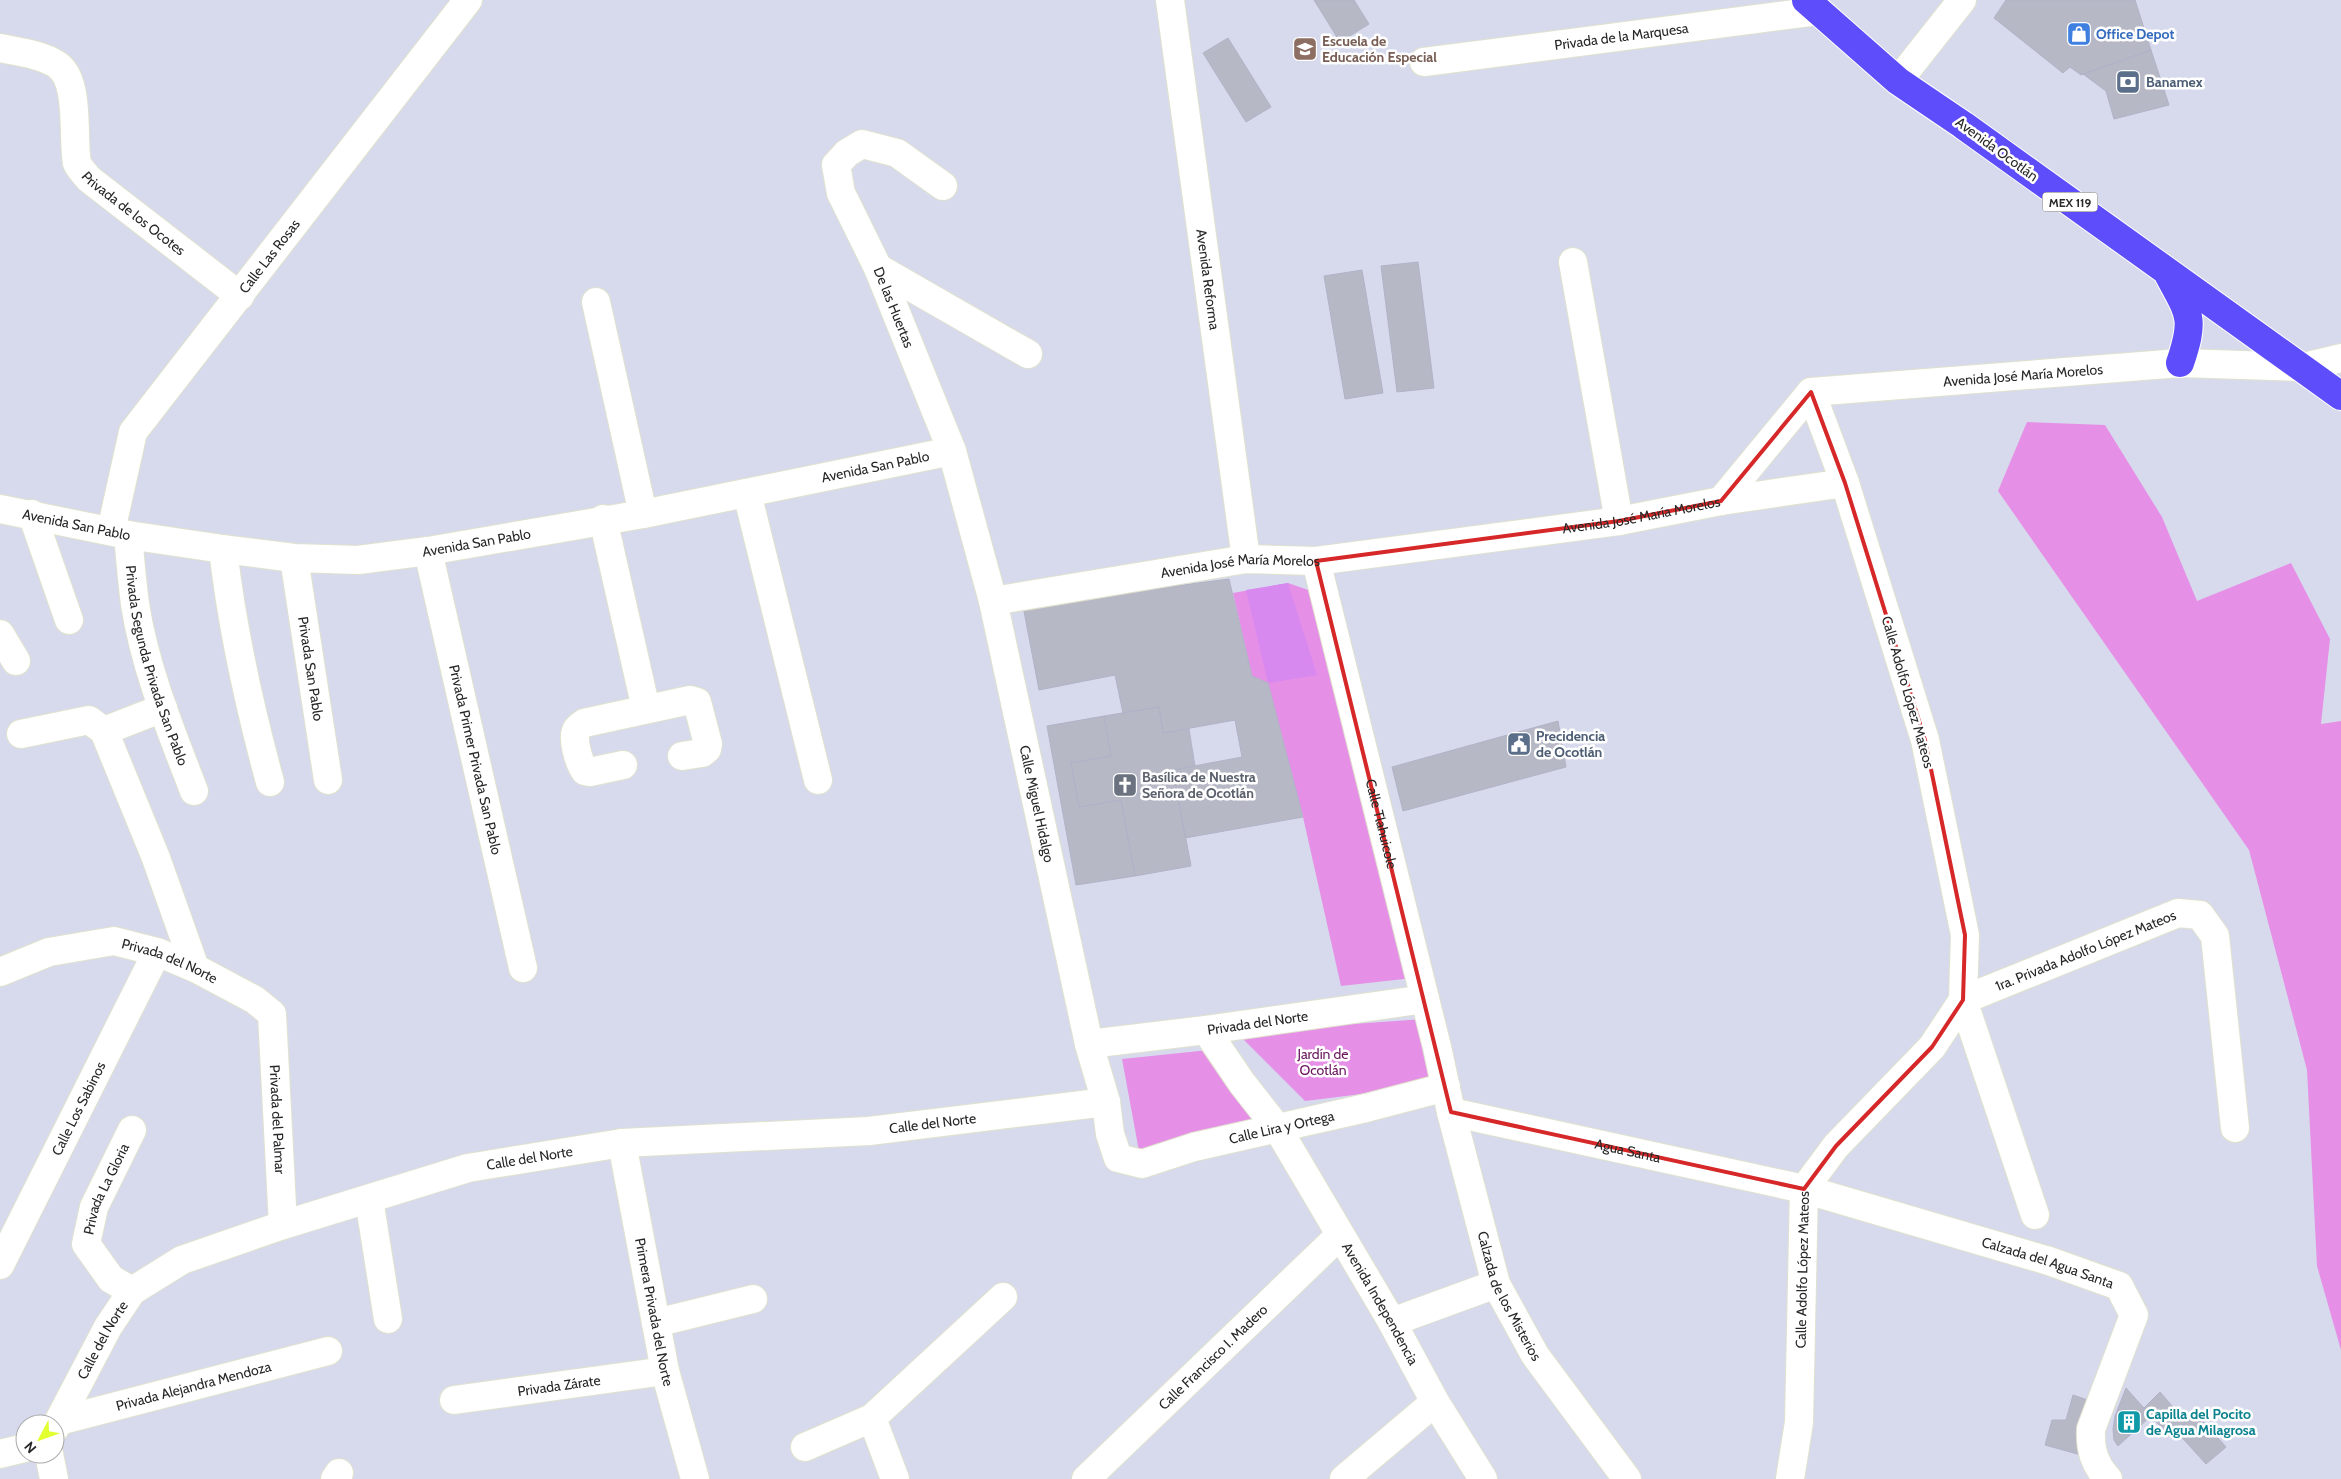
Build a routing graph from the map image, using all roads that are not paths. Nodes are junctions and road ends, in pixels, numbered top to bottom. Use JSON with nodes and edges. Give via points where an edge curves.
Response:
{"nodes":[{"id":1,"x":468,"y":0,"type":"edge"},
{"id":2,"x":1170,"y":0,"type":"edge"},
{"id":3,"x":1962,"y":0,"type":"edge"},
{"id":4,"x":1812,"y":6,"type":"edge"},
{"id":5,"x":0,"y":48,"type":"edge"},
{"id":6,"x":1424,"y":62,"type":"dead end"},
{"id":7,"x":1898,"y":81,"type":"junction"},
{"id":8,"x":943,"y":186,"type":"dead end"},
{"id":9,"x":1574,"y":262,"type":"dead end"},
{"id":10,"x":878,"y":268,"type":"junction"},
{"id":11,"x":2166,"y":271,"type":"junction"},
{"id":12,"x":240,"y":296,"type":"junction"},
{"id":13,"x":596,"y":302,"type":"dead end"},
{"id":14,"x":1028,"y":354,"type":"dead end"},
{"id":15,"x":2341,"y":358,"type":"edge"},
{"id":16,"x":2180,"y":363,"type":"junction"},
{"id":17,"x":2303,"y":367,"type":"junction"},
{"id":18,"x":1810,"y":392,"type":"junction"},
{"id":19,"x":2341,"y":396,"type":"edge"},
{"id":20,"x":952,"y":451,"type":"junction"},
{"id":21,"x":1845,"y":483,"type":"junction"},
{"id":22,"x":747,"y":493,"type":"junction"},
{"id":23,"x":1721,"y":501,"type":"junction"},
{"id":24,"x":0,"y":509,"type":"edge"},
{"id":25,"x":32,"y":514,"type":"junction"},
{"id":26,"x":643,"y":514,"type":"junction"},
{"id":27,"x":603,"y":519,"type":"junction"},
{"id":28,"x":1619,"y":521,"type":"junction"},
{"id":29,"x":119,"y":533,"type":"junction"},
{"id":30,"x":223,"y":549,"type":"junction"},
{"id":31,"x":428,"y":551,"type":"junction"},
{"id":32,"x":294,"y":558,"type":"junction"},
{"id":33,"x":1246,"y":559,"type":"junction"},
{"id":34,"x":1316,"y":561,"type":"junction"},
{"id":35,"x":993,"y":602,"type":"junction"},
{"id":36,"x":69,"y":620,"type":"dead end"},
{"id":37,"x":0,"y":634,"type":"edge"},
{"id":38,"x":16,"y":660,"type":"dead end"},
{"id":39,"x":163,"y":708,"type":"junction"},
{"id":40,"x":646,"y":709,"type":"junction"},
{"id":41,"x":104,"y":731,"type":"junction"},
{"id":42,"x":21,"y":734,"type":"dead end"},
{"id":43,"x":682,"y":756,"type":"dead end"},
{"id":44,"x":623,"y":765,"type":"dead end"},
{"id":45,"x":328,"y":780,"type":"dead end"},
{"id":46,"x":818,"y":780,"type":"dead end"},
{"id":47,"x":270,"y":782,"type":"dead end"},
{"id":48,"x":194,"y":791,"type":"dead end"},
{"id":49,"x":157,"y":952,"type":"junction"},
{"id":50,"x":195,"y":968,"type":"junction"},
{"id":51,"x":523,"y":968,"type":"dead end"},
{"id":52,"x":0,"y":972,"type":"edge"},
{"id":53,"x":1425,"y":999,"type":"junction"},
{"id":54,"x":1963,"y":1000,"type":"junction"},
{"id":55,"x":272,"y":1014,"type":"joint"},
{"id":56,"x":1206,"y":1030,"type":"junction"},
{"id":57,"x":1089,"y":1044,"type":"junction"},
{"id":58,"x":1448,"y":1100,"type":"junction"},
{"id":59,"x":1106,"y":1102,"type":"junction"},
{"id":60,"x":2235,"y":1128,"type":"dead end"},
{"id":61,"x":1278,"y":1129,"type":"junction"},
{"id":62,"x":132,"y":1130,"type":"dead end"},
{"id":63,"x":622,"y":1143,"type":"junction"},
{"id":64,"x":1118,"y":1158,"type":"joint"},
{"id":65,"x":1804,"y":1189,"type":"junction"},
{"id":66,"x":369,"y":1199,"type":"junction"},
{"id":67,"x":2035,"y":1215,"type":"dead end"},
{"id":68,"x":283,"y":1225,"type":"junction"},
{"id":69,"x":1340,"y":1235,"type":"junction"},
{"id":70,"x":0,"y":1264,"type":"edge"},
{"id":71,"x":1496,"y":1284,"type":"junction"},
{"id":72,"x":132,"y":1291,"type":"junction"},
{"id":73,"x":1003,"y":1297,"type":"dead end"},
{"id":74,"x":753,"y":1299,"type":"dead end"},
{"id":75,"x":388,"y":1319,"type":"dead end"},
{"id":76,"x":1392,"y":1322,"type":"junction"},
{"id":77,"x":656,"y":1323,"type":"junction"},
{"id":78,"x":328,"y":1351,"type":"dead end"},
{"id":79,"x":664,"y":1371,"type":"junction"},
{"id":80,"x":454,"y":1400,"type":"dead end"},
{"id":81,"x":1435,"y":1402,"type":"junction"},
{"id":82,"x":62,"y":1414,"type":"edge"},
{"id":83,"x":872,"y":1418,"type":"junction"},
{"id":84,"x":65,"y":1422,"type":"edge"},
{"id":85,"x":805,"y":1447,"type":"dead end"},
{"id":86,"x":15,"y":1450,"type":"edge"},
{"id":87,"x":0,"y":1454,"type":"edge"},
{"id":88,"x":51,"y":1464,"type":"edge"},
{"id":89,"x":54,"y":1479,"type":"edge"},
{"id":90,"x":695,"y":1479,"type":"edge"},
{"id":91,"x":895,"y":1479,"type":"edge"},
{"id":92,"x":1086,"y":1479,"type":"edge"},
{"id":93,"x":1344,"y":1479,"type":"edge"},
{"id":94,"x":1483,"y":1479,"type":"edge"},
{"id":95,"x":1627,"y":1479,"type":"edge"},
{"id":96,"x":1790,"y":1479,"type":"edge"},
{"id":97,"x":2108,"y":1479,"type":"edge"}],
"edges":[{"from":1,"to":12,"type":"street","name":"Calle Las Rosas"},
{"from":2,"to":33,"type":"street","name":"Avenida Reforma"},
{"from":3,"to":7,"type":"street"},
{"from":4,"to":6,"type":"street","name":"Privada de la Marquesa"},
{"from":4,"to":7,"type":"main road","name":"Avenida Ocotlán","number":"MEX 119"},
{"from":5,"to":12,"type":"street","name":"Privada de los Ocotes","via":[[44,58],[67,74],[78,165],[88,178]]},
{"from":7,"to":11,"type":"main road","name":"Avenida Ocotlán","number":"MEX 119"},
{"from":8,"to":10,"type":"street","name":"De las Huertas","via":[[896,153],[862,144],[836,165],[841,193]]},
{"from":9,"to":28,"type":"street"},
{"from":10,"to":14,"type":"street"},
{"from":10,"to":20,"type":"street","name":"De las Huertas"},
{"from":11,"to":16,"type":"main road","via":[[2189,314],[2189,335]]},
{"from":11,"to":17,"type":"main road","name":"Avenida Ocotlán","number":"MEX 119"},
{"from":12,"to":29,"type":"street","name":"Calle Las Rosas","via":[[133,432]]},
{"from":13,"to":26,"type":"street"},
{"from":15,"to":17,"type":"street","name":"Avenida José María Morelos"},
{"from":16,"to":17,"type":"street","name":"Avenida José María Morelos"},
{"from":16,"to":18,"type":"street","name":"Avenida José María Morelos"},
{"from":17,"to":19,"type":"main road","name":"Avenida Ocotlán","number":"MEX 119"},
{"from":18,"to":21,"type":"street","name":"Calle Adolfo López Mateos"},
{"from":18,"to":23,"type":"street","name":"Avenida José María Morelos"},
{"from":20,"to":22,"type":"street","name":"Avenida San Pablo"},
{"from":20,"to":35,"type":"street","name":"Calle Miguel Hidalgo"},
{"from":21,"to":23,"type":"street"},
{"from":21,"to":54,"type":"street","name":"Calle Adolfo López Mateos","via":[[1925,740],[1966,934]]},
{"from":22,"to":26,"type":"street","name":"Avenida San Pablo"},
{"from":22,"to":46,"type":"street"},
{"from":23,"to":28,"type":"street","name":"Avenida José María Morelos"},
{"from":24,"to":25,"type":"street","name":"Avenida San Pablo"},
{"from":25,"to":29,"type":"street","name":"Avenida San Pablo"},
{"from":25,"to":36,"type":"street"},
{"from":26,"to":27,"type":"street","name":"Avenida San Pablo"},
{"from":27,"to":31,"type":"street","name":"Avenida San Pablo"},
{"from":27,"to":40,"type":"street"},
{"from":28,"to":34,"type":"street","name":"Avenida José María Morelos"},
{"from":29,"to":30,"type":"street","name":"Avenida San Pablo"},
{"from":29,"to":39,"type":"street","name":"Privada Segunda Privada San Pablo"},
{"from":30,"to":32,"type":"street","name":"Avenida San Pablo"},
{"from":30,"to":47,"type":"street","via":[[241,665]]},
{"from":31,"to":32,"type":"street","name":"Avenida San Pablo","via":[[358,560]]},
{"from":31,"to":51,"type":"street","name":"Privada Primer Privada San Pablo"},
{"from":32,"to":45,"type":"street","name":"Privada San Pablo"},
{"from":33,"to":34,"type":"street","name":"Avenida José María Morelos"},
{"from":33,"to":35,"type":"street","name":"Avenida José María Morelos"},
{"from":34,"to":53,"type":"street","name":"Calle Tlahuicole"},
{"from":35,"to":57,"type":"street","name":"Calle Miguel Hidalgo"},
{"from":37,"to":38,"type":"street"},
{"from":39,"to":41,"type":"street"},
{"from":39,"to":48,"type":"street","name":"Privada Segunda Privada San Pablo"},
{"from":40,"to":43,"type":"street","via":[[690,700],[697,702],[707,749],[702,753]]},
{"from":40,"to":44,"type":"street","via":[[584,724],[575,735],[581,766],[585,771]]},
{"from":41,"to":42,"type":"street","via":[[89,720]]},
{"from":41,"to":50,"type":"street","via":[[156,858]]},
{"from":49,"to":50,"type":"street","name":"Privada del Norte"},
{"from":49,"to":52,"type":"street","name":"Privada del Norte","via":[[114,941],[49,952]]},
{"from":49,"to":70,"type":"street","name":"Calle Los Sabinos"},
{"from":50,"to":55,"type":"street","name":"Privada del Norte","via":[[255,1000]]},
{"from":53,"to":56,"type":"street","name":"Privada del Norte"},
{"from":53,"to":58,"type":"street","name":"Calle Tlahuicole"},
{"from":54,"to":60,"type":"street","name":"1ra. Privada Adolfo López Mateos","via":[[2178,913],[2200,915],[2215,936]]},
{"from":54,"to":65,"type":"street","name":"Calle Adolfo López Mateos","via":[[1932,1047],[1836,1146]]},
{"from":54,"to":67,"type":"street","name":"Calle Adolfo López Mateos"},
{"from":55,"to":68,"type":"street","name":"Privada del Palmar"},
{"from":56,"to":57,"type":"street","name":"Privada del Norte"},
{"from":56,"to":61,"type":"street","name":"Avenida Independencia"},
{"from":57,"to":59,"type":"street","name":"Calle Miguel Hidalgo"},
{"from":58,"to":61,"type":"street","name":"Calle Lira y Ortega"},
{"from":58,"to":65,"type":"street","name":"Agua Santa"},
{"from":58,"to":71,"type":"street","name":"Calzada de los Misterios"},
{"from":59,"to":63,"type":"street","name":"Calle del Norte","via":[[869,1131]]},
{"from":59,"to":64,"type":"street","name":"Calle Miguel Hidalgo","via":[[1110,1134]]},
{"from":61,"to":64,"type":"street","name":"Calle Lira y Ortega","via":[[1194,1147],[1142,1164]]},
{"from":61,"to":69,"type":"street","name":"Avenida Independencia"},
{"from":62,"to":72,"type":"street","name":"Privada La Gloria","via":[[94,1207],[86,1244],[111,1279]]},
{"from":63,"to":66,"type":"street","name":"Calle del Norte","via":[[468,1168]]},
{"from":63,"to":77,"type":"street","name":"Primera Privada del Norte"},
{"from":65,"to":96,"type":"street","name":"Calle Adolfo López Mateos","via":[[1799,1422]]},
{"from":65,"to":97,"type":"street","name":"Calzada del Agua Santa","via":[[2049,1261],[2119,1286],[2134,1315],[2091,1429],[2090,1448],[2099,1470]]},
{"from":66,"to":68,"type":"street","name":"Calle del Norte"},
{"from":66,"to":75,"type":"street"},
{"from":68,"to":72,"type":"street","name":"Calle del Norte","via":[[182,1260]]},
{"from":69,"to":76,"type":"street","name":"Avenida Independencia"},
{"from":69,"to":92,"type":"street","name":"Calle Francisco I. Madero"},
{"from":71,"to":76,"type":"street"},
{"from":71,"to":95,"type":"street","name":"Calzada de los Misterios","via":[[1535,1356]]},
{"from":72,"to":82,"type":"street","name":"Calle del Norte","via":[[108,1327]]},
{"from":73,"to":83,"type":"street"},
{"from":74,"to":77,"type":"street"},
{"from":76,"to":81,"type":"street","name":"Avenida Independencia"},
{"from":77,"to":79,"type":"street","name":"Primera Privada del Norte"},
{"from":78,"to":84,"type":"street","name":"Privada Alejandra Mendoza"},
{"from":79,"to":80,"type":"street","name":"Privada Zárate"},
{"from":79,"to":90,"type":"street","name":"Primera Privada del Norte"},
{"from":81,"to":93,"type":"street"},
{"from":81,"to":94,"type":"street","name":"Avenida Independencia"},
{"from":83,"to":85,"type":"street"},
{"from":83,"to":91,"type":"street"},
{"from":86,"to":87,"type":"street"},
{"from":88,"to":89,"type":"street"}]}
